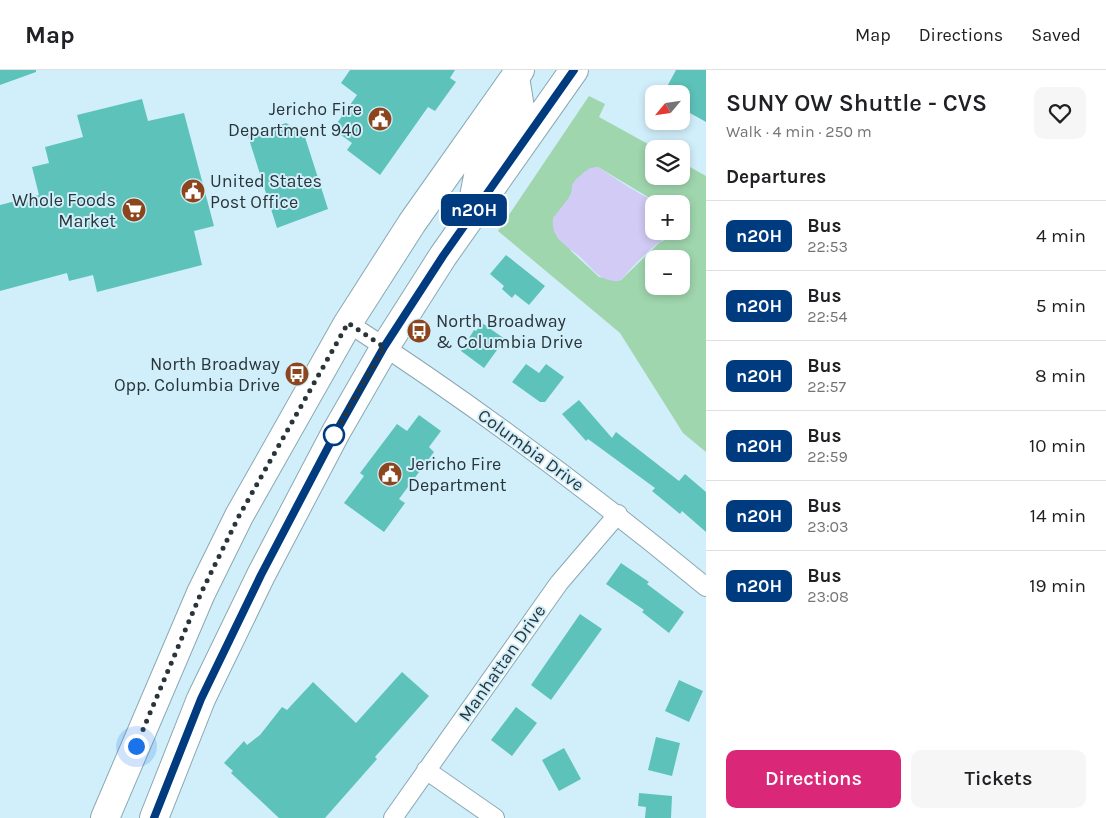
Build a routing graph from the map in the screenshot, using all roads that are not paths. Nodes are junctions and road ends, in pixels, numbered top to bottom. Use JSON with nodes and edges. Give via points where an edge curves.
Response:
{"nodes":[{"id":1,"x":574,"y":70,"type":"edge"},
{"id":2,"x":517,"y":74,"type":"edge"},
{"id":3,"x":471,"y":215,"type":"junction"},
{"id":4,"x":348,"y":323,"type":"junction"},
{"id":5,"x":384,"y":347,"type":"junction"},
{"id":6,"x":618,"y":514,"type":"junction"},
{"id":7,"x":706,"y":587,"type":"edge"},
{"id":8,"x":426,"y":770,"type":"junction"},
{"id":9,"x":105,"y":818,"type":"edge"},
{"id":10,"x":154,"y":818,"type":"edge"},
{"id":11,"x":393,"y":818,"type":"edge"},
{"id":12,"x":495,"y":818,"type":"edge"}],
"edges":[{"from":1,"to":3,"type":"main road"},
{"from":2,"to":3,"type":"main road","via":[[520,108],[481,161]]},
{"from":2,"to":4,"type":"main road","via":[[412,223]]},
{"from":3,"to":5,"type":"main road"},
{"from":4,"to":5,"type":"street","name":"Columbia Drive"},
{"from":4,"to":9,"type":"main road","via":[[239,516],[201,593]]},
{"from":5,"to":6,"type":"street","name":"Columbia Drive","via":[[498,424]]},
{"from":5,"to":10,"type":"main road","via":[[261,575],[201,699]]},
{"from":6,"to":7,"type":"street","name":"Columbia Drive"},
{"from":6,"to":8,"type":"street","name":"Manhattan Drive","via":[[559,583]]},
{"from":8,"to":11,"type":"street","name":"Manhattan Drive"},
{"from":8,"to":12,"type":"street"}]}
